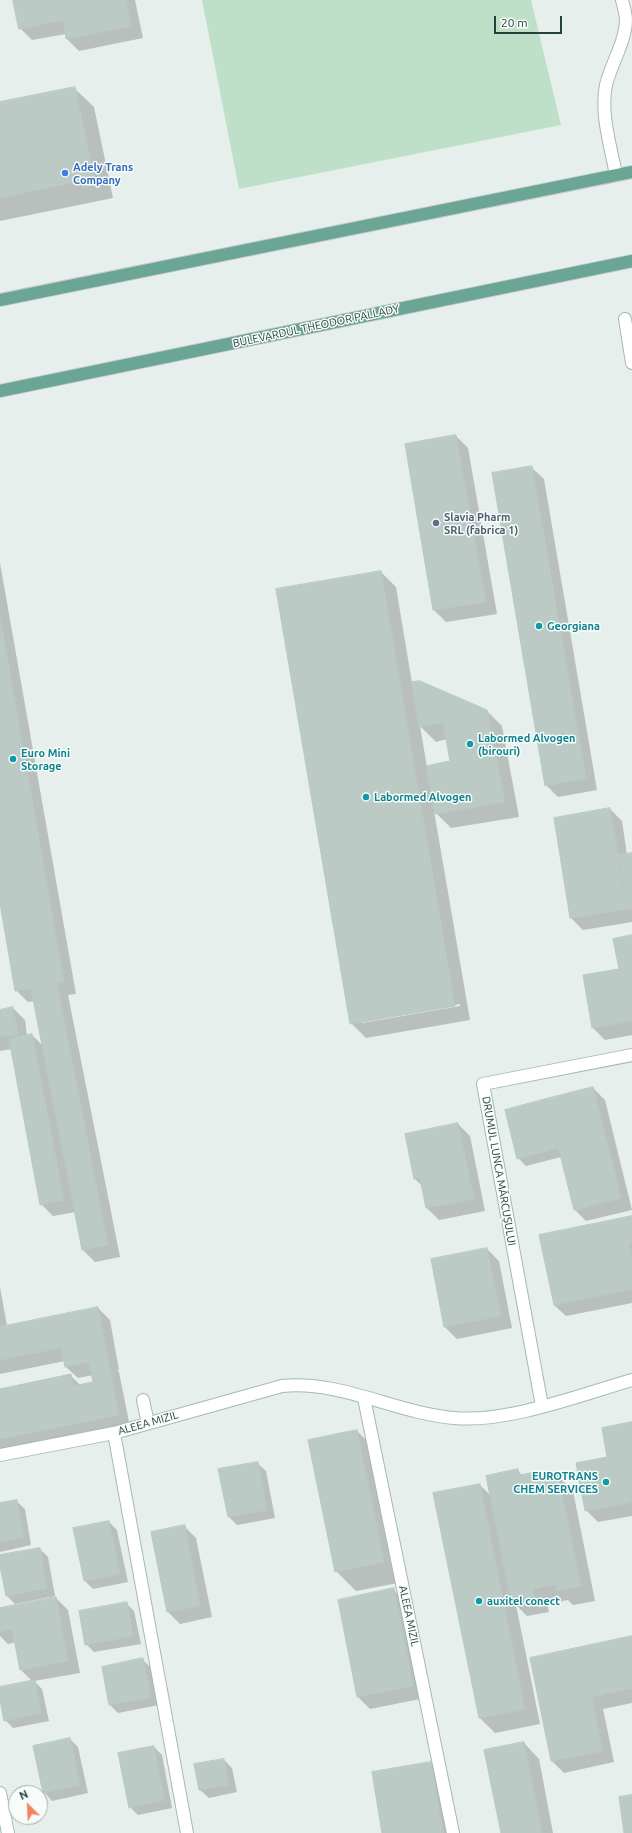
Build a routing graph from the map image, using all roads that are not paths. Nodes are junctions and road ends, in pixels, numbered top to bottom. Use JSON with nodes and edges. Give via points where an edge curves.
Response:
{"nodes":[{"id":1,"x":622,"y":0,"type":"edge"},
{"id":2,"x":632,"y":172,"type":"edge"},
{"id":3,"x":616,"y":175,"type":"junction"},
{"id":4,"x":632,"y":261,"type":"edge"},
{"id":5,"x":0,"y":300,"type":"edge"},
{"id":6,"x":625,"y":319,"type":"dead end"},
{"id":7,"x":632,"y":363,"type":"edge"},
{"id":8,"x":0,"y":391,"type":"edge"},
{"id":9,"x":632,"y":1056,"type":"edge"},
{"id":10,"x":632,"y":1380,"type":"edge"},
{"id":11,"x":364,"y":1398,"type":"junction"},
{"id":12,"x":143,"y":1400,"type":"dead end"},
{"id":13,"x":542,"y":1406,"type":"junction"},
{"id":14,"x":148,"y":1423,"type":"junction"},
{"id":15,"x":114,"y":1433,"type":"junction"},
{"id":16,"x":0,"y":1455,"type":"edge"},
{"id":17,"x":0,"y":1793,"type":"edge"},
{"id":18,"x":8,"y":1833,"type":"edge"},
{"id":19,"x":187,"y":1833,"type":"edge"},
{"id":20,"x":453,"y":1833,"type":"edge"}],
"edges":[{"from":1,"to":3,"type":"street","via":[[626,20],[624,32],[606,84],[605,97],[605,120]]},
{"from":2,"to":3,"type":"main road"},
{"from":3,"to":5,"type":"main road"},
{"from":4,"to":8,"type":"main road","name":"BULEVARDUL THEODOR PALLADY"},
{"from":6,"to":7,"type":"street"},
{"from":9,"to":13,"type":"street","name":"DRUMUL LUNCA MĂRCUȘULUI","via":[[483,1084]]},
{"from":10,"to":13,"type":"street","name":"ALEEA MIZIL"},
{"from":11,"to":13,"type":"street","name":"ALEEA MIZIL","via":[[454,1418],[492,1418]]},
{"from":11,"to":14,"type":"street","name":"ALEEA MIZIL","via":[[310,1385],[282,1386]]},
{"from":11,"to":20,"type":"street","name":"ALEEA MIZIL"},
{"from":12,"to":14,"type":"street"},
{"from":14,"to":15,"type":"street","name":"ALEEA MIZIL"},
{"from":15,"to":16,"type":"street","name":"ALEEA MIZIL"},
{"from":15,"to":19,"type":"street"},
{"from":17,"to":18,"type":"street"}]}
